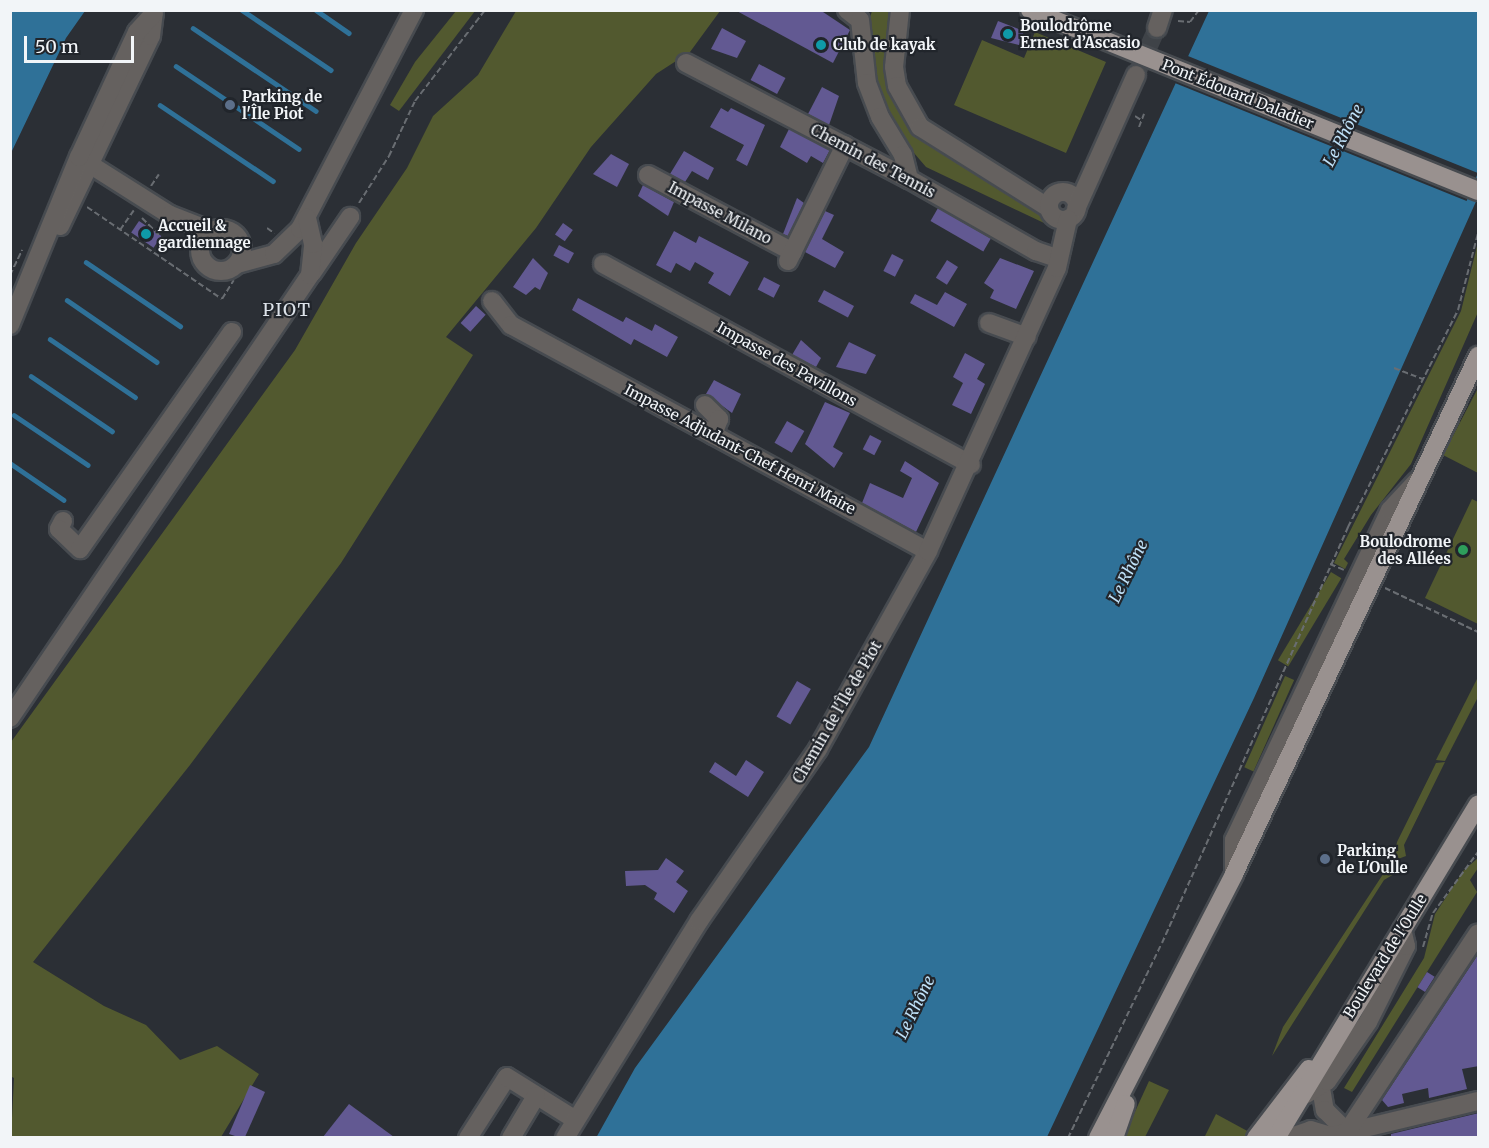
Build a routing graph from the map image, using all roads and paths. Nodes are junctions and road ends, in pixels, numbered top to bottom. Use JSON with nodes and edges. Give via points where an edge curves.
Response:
{"nodes":[{"id":1,"x":414,"y":10,"type":"edge"},
{"id":2,"x":485,"y":10,"type":"edge"},
{"id":3,"x":847,"y":10,"type":"edge"},
{"id":4,"x":900,"y":10,"type":"edge"},
{"id":5,"x":1030,"y":10,"type":"edge"},
{"id":6,"x":1199,"y":10,"type":"edge"},
{"id":7,"x":155,"y":12,"type":"edge"},
{"id":8,"x":1157,"y":16,"type":"edge"},
{"id":9,"x":686,"y":63,"type":"dead end"},
{"id":10,"x":1136,"y":75,"type":"tunnel mouth"},
{"id":11,"x":1144,"y":114,"type":"dead end"},
{"id":12,"x":1139,"y":127,"type":"dead end"},
{"id":13,"x":845,"y":145,"type":"junction"},
{"id":14,"x":86,"y":160,"type":"junction"},
{"id":15,"x":159,"y":174,"type":"dead end"},
{"id":16,"x":648,"y":175,"type":"dead end"},
{"id":17,"x":909,"y":178,"type":"junction"},
{"id":18,"x":148,"y":190,"type":"dead end"},
{"id":19,"x":1479,"y":191,"type":"edge"},
{"id":20,"x":81,"y":204,"type":"dead end"},
{"id":21,"x":1061,"y":206,"type":"junction"},
{"id":22,"x":170,"y":215,"type":"junction"},
{"id":23,"x":350,"y":217,"type":"joint"},
{"id":24,"x":307,"y":218,"type":"junction"},
{"id":25,"x":279,"y":227,"type":"dead end"},
{"id":26,"x":267,"y":228,"type":"dead end"},
{"id":27,"x":120,"y":230,"type":"junction"},
{"id":28,"x":211,"y":231,"type":"junction"},
{"id":29,"x":274,"y":233,"type":"junction"},
{"id":30,"x":1479,"y":233,"type":"edge"},
{"id":31,"x":267,"y":238,"type":"dead end"},
{"id":32,"x":194,"y":242,"type":"junction"},
{"id":33,"x":1059,"y":259,"type":"junction"},
{"id":34,"x":241,"y":263,"type":"junction"},
{"id":35,"x":603,"y":264,"type":"dead end"},
{"id":36,"x":310,"y":275,"type":"junction"},
{"id":37,"x":492,"y":301,"type":"dead end"},
{"id":38,"x":989,"y":323,"type":"dead end"},
{"id":39,"x":10,"y":325,"type":"edge"},
{"id":40,"x":232,"y":332,"type":"dead end"},
{"id":41,"x":1027,"y":337,"type":"junction"},
{"id":42,"x":1479,"y":356,"type":"edge"},
{"id":43,"x":1394,"y":368,"type":"dead end"},
{"id":44,"x":1424,"y":379,"type":"junction"},
{"id":45,"x":705,"y":405,"type":"dead end"},
{"id":46,"x":713,"y":435,"type":"junction"},
{"id":47,"x":971,"y":465,"type":"junction"},
{"id":48,"x":63,"y":520,"type":"dead end"},
{"id":49,"x":928,"y":551,"type":"junction"},
{"id":50,"x":1330,"y":564,"type":"junction"},
{"id":51,"x":1351,"y":572,"type":"dead end"},
{"id":52,"x":1377,"y":584,"type":"dead end"},
{"id":53,"x":1479,"y":632,"type":"edge"},
{"id":54,"x":10,"y":718,"type":"edge"},
{"id":55,"x":1479,"y":804,"type":"edge"},
{"id":56,"x":1402,"y":929,"type":"junction"},
{"id":57,"x":1479,"y":933,"type":"edge"},
{"id":58,"x":1369,"y":1020,"type":"junction"},
{"id":59,"x":1340,"y":1029,"type":"junction"},
{"id":60,"x":1152,"y":1032,"type":"junction"},
{"id":61,"x":1315,"y":1083,"type":"junction"},
{"id":62,"x":536,"y":1096,"type":"junction"},
{"id":63,"x":1479,"y":1101,"type":"edge"},
{"id":64,"x":1290,"y":1106,"type":"junction"},
{"id":65,"x":574,"y":1119,"type":"junction"},
{"id":66,"x":1345,"y":1135,"type":"edge"},
{"id":67,"x":468,"y":1137,"type":"edge"},
{"id":68,"x":511,"y":1137,"type":"edge"},
{"id":69,"x":565,"y":1137,"type":"edge"},
{"id":70,"x":1068,"y":1137,"type":"edge"},
{"id":71,"x":1098,"y":1137,"type":"edge"},
{"id":72,"x":1114,"y":1137,"type":"edge"},
{"id":73,"x":1256,"y":1137,"type":"edge"},
{"id":74,"x":1276,"y":1137,"type":"edge"},
{"id":75,"x":1288,"y":1137,"type":"edge"}],
"edges":[{"from":1,"to":24,"type":"street"},
{"from":2,"to":23,"type":"path","via":[[415,101],[389,156]]},
{"from":3,"to":17,"type":"street","via":[[860,20],[870,91],[903,155]]},
{"from":4,"to":21,"type":"street","via":[[894,67],[897,86],[920,127],[1022,188]]},
{"from":5,"to":19,"type":"main road","name":"Pont Édouard Daladier","bridge":true},
{"from":6,"to":8,"type":"path","via":[[1190,22]]},
{"from":7,"to":14,"type":"street","via":[[151,36]]},
{"from":9,"to":13,"type":"street","name":"Chemin des Tennis"},
{"from":10,"to":21,"type":"street","name":"Chemin de l'Île de Piot","via":[[1103,155]]},
{"from":11,"to":12,"type":"path"},
{"from":13,"to":16,"type":"street","name":"Impasse Milano","via":[[790,256]]},
{"from":13,"to":17,"type":"street","name":"Chemin des Tennis"},
{"from":14,"to":22,"type":"street"},
{"from":14,"to":39,"type":"street"},
{"from":15,"to":18,"type":"path"},
{"from":17,"to":33,"type":"street","name":"Chemin des Tennis","via":[[1036,251]]},
{"from":20,"to":27,"type":"path"},
{"from":21,"to":33,"type":"street","name":"Chemin de l'Île de Piot"},
{"from":22,"to":28,"type":"street"},
{"from":22,"to":32,"type":"street"},
{"from":23,"to":36,"type":"street"},
{"from":24,"to":34,"type":"street","via":[[285,247]]},
{"from":24,"to":36,"type":"street","via":[[313,244]]},
{"from":25,"to":29,"type":"path"},
{"from":26,"to":29,"type":"path"},
{"from":27,"to":32,"type":"path","via":[[134,211],[172,248]]},
{"from":27,"to":34,"type":"path","via":[[222,299]]},
{"from":28,"to":32,"type":"street"},
{"from":28,"to":34,"type":"street","via":[[225,230],[238,238]]},
{"from":29,"to":31,"type":"path"},
{"from":30,"to":44,"type":"path","via":[[1458,310]]},
{"from":32,"to":34,"type":"street","via":[[202,261],[213,270],[226,271]]},
{"from":33,"to":41,"type":"street","name":"Chemin de l'Île de Piot"},
{"from":35,"to":47,"type":"street","name":"Impasse des Pavillons"},
{"from":36,"to":54,"type":"street"},
{"from":37,"to":46,"type":"street","name":"Impasse Adjudant-Chef Henri Maire","via":[[511,325]]},
{"from":38,"to":41,"type":"street"},
{"from":40,"to":48,"type":"street","via":[[80,549],[59,529]]},
{"from":41,"to":47,"type":"street","name":"Chemin de l'Île de Piot"},
{"from":42,"to":60,"type":"main road","via":[[1234,874]]},
{"from":43,"to":44,"type":"path"},
{"from":44,"to":50,"type":"path"},
{"from":45,"to":46,"type":"street","via":[[719,419]]},
{"from":46,"to":49,"type":"street","name":"Impasse Adjudant-Chef Henri Maire"},
{"from":47,"to":49,"type":"street","name":"Chemin de l'Île de Piot"},
{"from":49,"to":65,"type":"street","name":"Chemin de l'Île de Piot","via":[[818,749],[699,921]]},
{"from":50,"to":51,"type":"path"},
{"from":50,"to":70,"type":"path","via":[[1162,943]]},
{"from":52,"to":53,"type":"path"},
{"from":55,"to":56,"type":"main road","name":"Boulevard de l'Oulle"},
{"from":56,"to":58,"type":"street","via":[[1406,946]]},
{"from":56,"to":59,"type":"main road","name":"Boulevard de l'Oulle"},
{"from":57,"to":66,"type":"street"},
{"from":58,"to":59,"type":"street"},
{"from":58,"to":61,"type":"street","via":[[1343,1062]]},
{"from":59,"to":61,"type":"main road","name":"Boulevard de l'Oulle"},
{"from":59,"to":64,"type":"main road"},
{"from":60,"to":71,"type":"main road"},
{"from":60,"to":72,"type":"main road"},
{"from":61,"to":64,"type":"main road","name":"Boulevard de l'Oulle"},
{"from":61,"to":66,"type":"street","via":[[1325,1110]]},
{"from":62,"to":65,"type":"street"},
{"from":62,"to":67,"type":"street","via":[[507,1077]]},
{"from":62,"to":68,"type":"street"},
{"from":63,"to":66,"type":"street"},
{"from":64,"to":73,"type":"main road"},
{"from":64,"to":74,"type":"main road"},
{"from":65,"to":69,"type":"street","name":"Chemin de l'Île de Piot"},
{"from":66,"to":75,"type":"street","via":[[1331,1136],[1311,1130]]}]}
